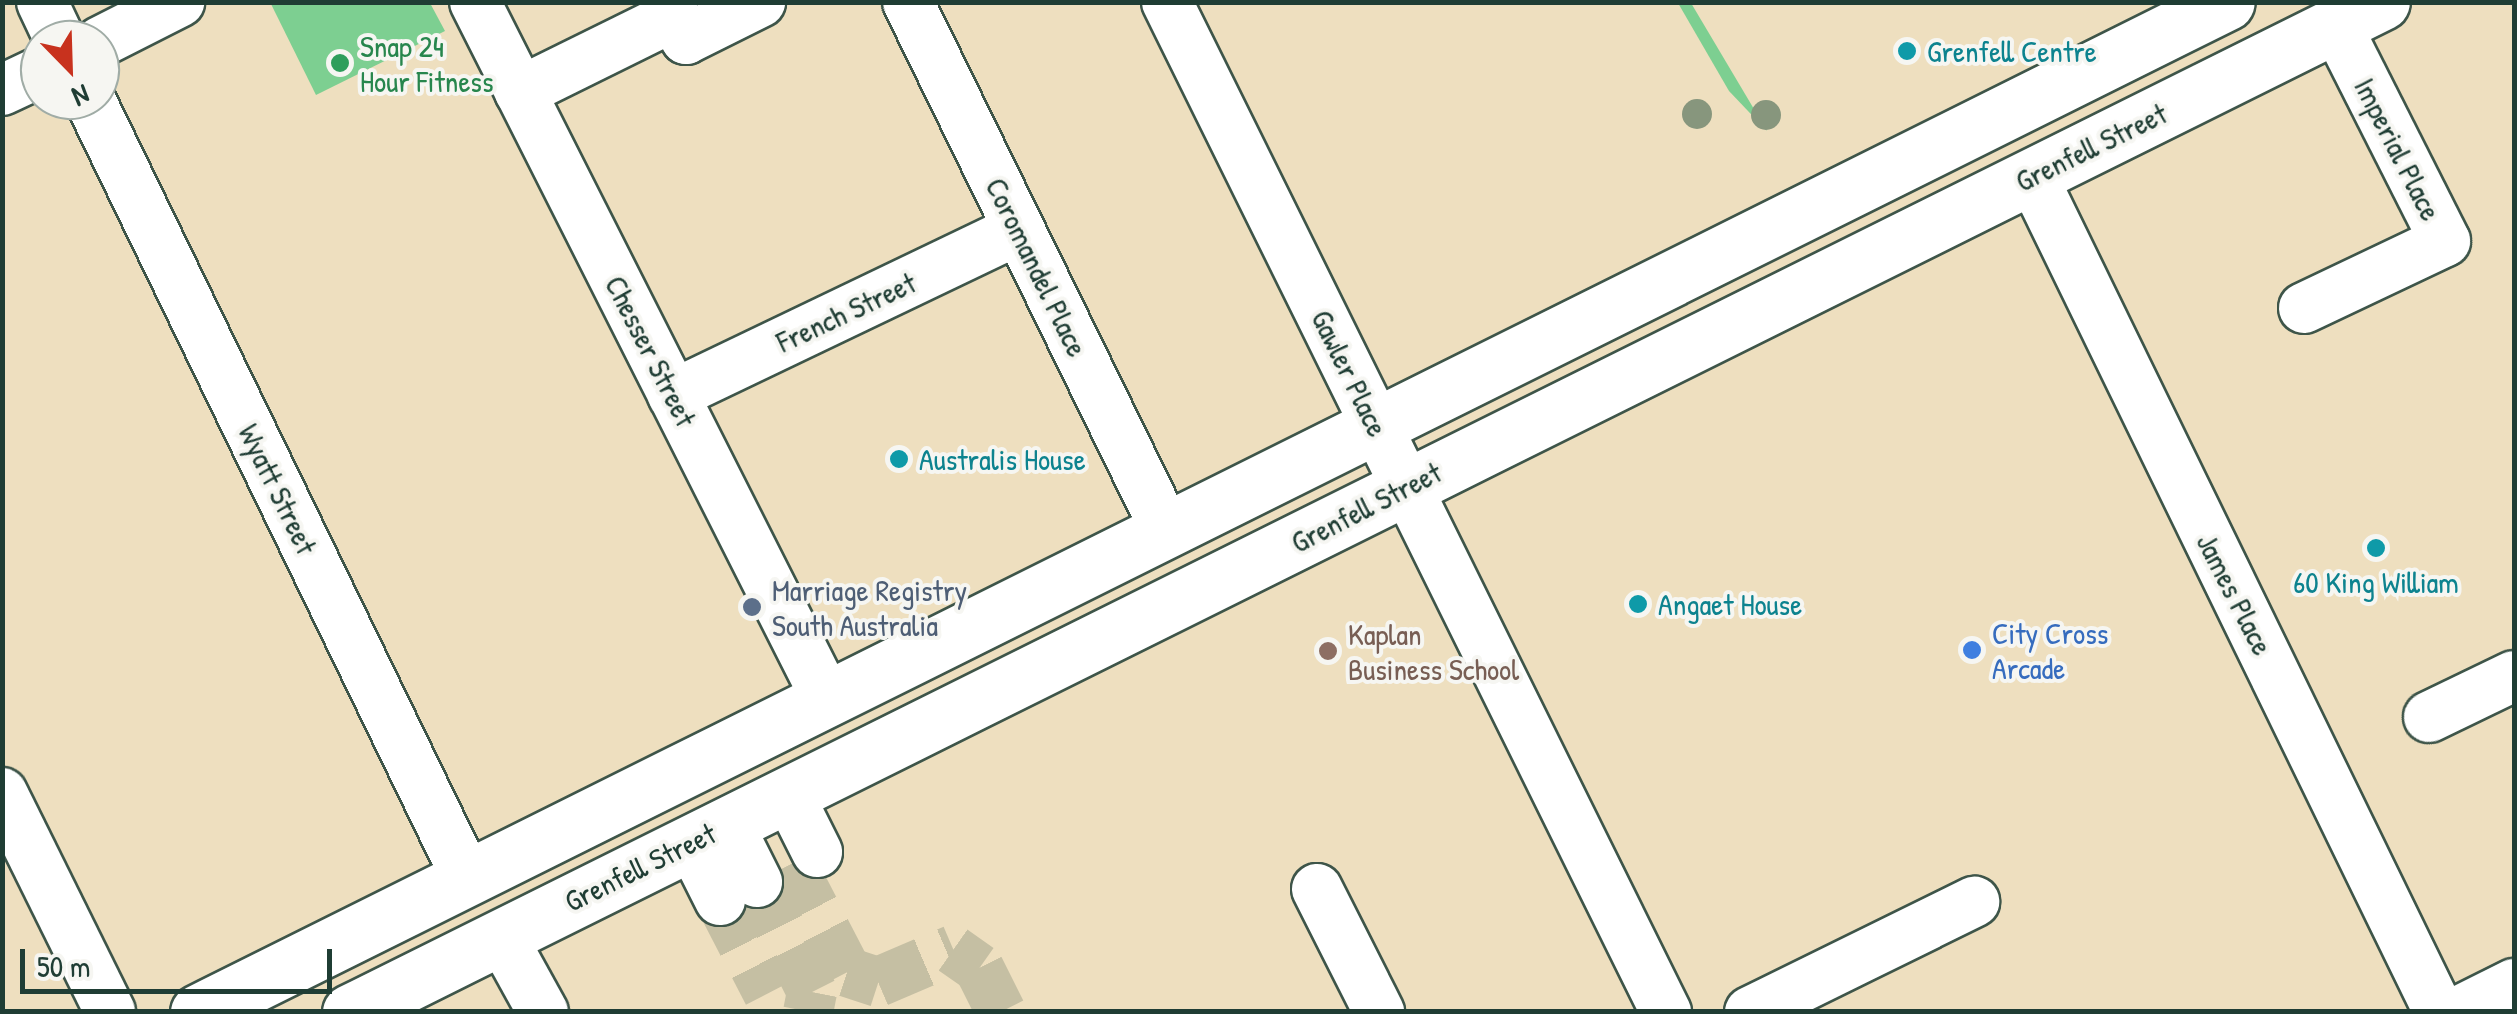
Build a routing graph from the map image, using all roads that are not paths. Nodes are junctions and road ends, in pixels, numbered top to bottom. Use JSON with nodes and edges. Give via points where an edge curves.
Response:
{"nodes":[{"id":1,"x":179,"y":2,"type":"edge"},
{"id":2,"x":475,"y":2,"type":"edge"},
{"id":3,"x":760,"y":2,"type":"edge"},
{"id":4,"x":908,"y":2,"type":"edge"},
{"id":5,"x":1167,"y":2,"type":"edge"},
{"id":6,"x":2227,"y":2,"type":"edge"},
{"id":7,"x":2359,"y":14,"type":"edge"},
{"id":8,"x":120,"y":32,"type":"edge"},
{"id":9,"x":520,"y":92,"type":"junction"},
{"id":10,"x":100,"y":120,"type":"edge"},
{"id":11,"x":2032,"y":176,"type":"junction"},
{"id":12,"x":1018,"y":230,"type":"junction"},
{"id":13,"x":2304,"y":308,"type":"dead end"},
{"id":14,"x":673,"y":395,"type":"junction"},
{"id":15,"x":1376,"y":426,"type":"junction"},
{"id":16,"x":1406,"y":487,"type":"junction"},
{"id":17,"x":1166,"y":530,"type":"junction"},
{"id":18,"x":2514,"y":676,"type":"edge"},
{"id":19,"x":828,"y":699,"type":"junction"},
{"id":20,"x":2429,"y":717,"type":"dead end"},
{"id":21,"x":2,"y":792,"type":"edge"},
{"id":22,"x":742,"y":817,"type":"junction"},
{"id":23,"x":467,"y":878,"type":"junction"},
{"id":24,"x":1318,"y":889,"type":"dead end"},
{"id":25,"x":1974,"y":902,"type":"dead end"},
{"id":26,"x":502,"y":936,"type":"junction"},
{"id":27,"x":2514,"y":984,"type":"edge"},
{"id":28,"x":110,"y":1012,"type":"edge"},
{"id":29,"x":198,"y":1012,"type":"edge"},
{"id":30,"x":350,"y":1012,"type":"edge"},
{"id":31,"x":544,"y":1012,"type":"edge"},
{"id":32,"x":1379,"y":1012,"type":"edge"},
{"id":33,"x":1666,"y":1012,"type":"edge"},
{"id":34,"x":1750,"y":1012,"type":"edge"},
{"id":35,"x":2438,"y":1012,"type":"edge"},
{"id":36,"x":2458,"y":1012,"type":"edge"}],
"edges":[{"from":1,"to":8,"type":"street"},
{"from":2,"to":9,"type":"street","name":"Chesser Street"},
{"from":3,"to":9,"type":"street","via":[[686,40],[674,16]]},
{"from":4,"to":12,"type":"street","name":"Coromandel Place"},
{"from":5,"to":15,"type":"street","name":"Gawler Place"},
{"from":6,"to":15,"type":"main road"},
{"from":7,"to":11,"type":"main road","name":"Grenfell Street"},
{"from":7,"to":13,"type":"street","name":"Imperial Place","via":[[2445,241]]},
{"from":9,"to":14,"type":"street","name":"Chesser Street"},
{"from":10,"to":23,"type":"street","name":"Wyatt Street"},
{"from":11,"to":16,"type":"main road","name":"Grenfell Street"},
{"from":11,"to":35,"type":"street","name":"James Place"},
{"from":12,"to":14,"type":"street","name":"French Street"},
{"from":12,"to":17,"type":"street","name":"Coromandel Place"},
{"from":14,"to":19,"type":"street","name":"Chesser Street"},
{"from":15,"to":16,"type":"street","name":"Gawler Place"},
{"from":15,"to":17,"type":"main road"},
{"from":16,"to":22,"type":"main road","name":"Grenfell Street"},
{"from":16,"to":33,"type":"street","name":"Gawler Place"},
{"from":17,"to":19,"type":"main road"},
{"from":18,"to":20,"type":"street"},
{"from":19,"to":23,"type":"main road"},
{"from":21,"to":28,"type":"street"},
{"from":22,"to":22,"type":"street","via":[[771,874]]},
{"from":22,"to":26,"type":"main road","name":"Grenfell Street"},
{"from":23,"to":29,"type":"main road"},
{"from":24,"to":32,"type":"street"},
{"from":25,"to":34,"type":"street"},
{"from":26,"to":30,"type":"main road","name":"Grenfell Street"},
{"from":26,"to":31,"type":"street"},
{"from":27,"to":36,"type":"street"}]}
